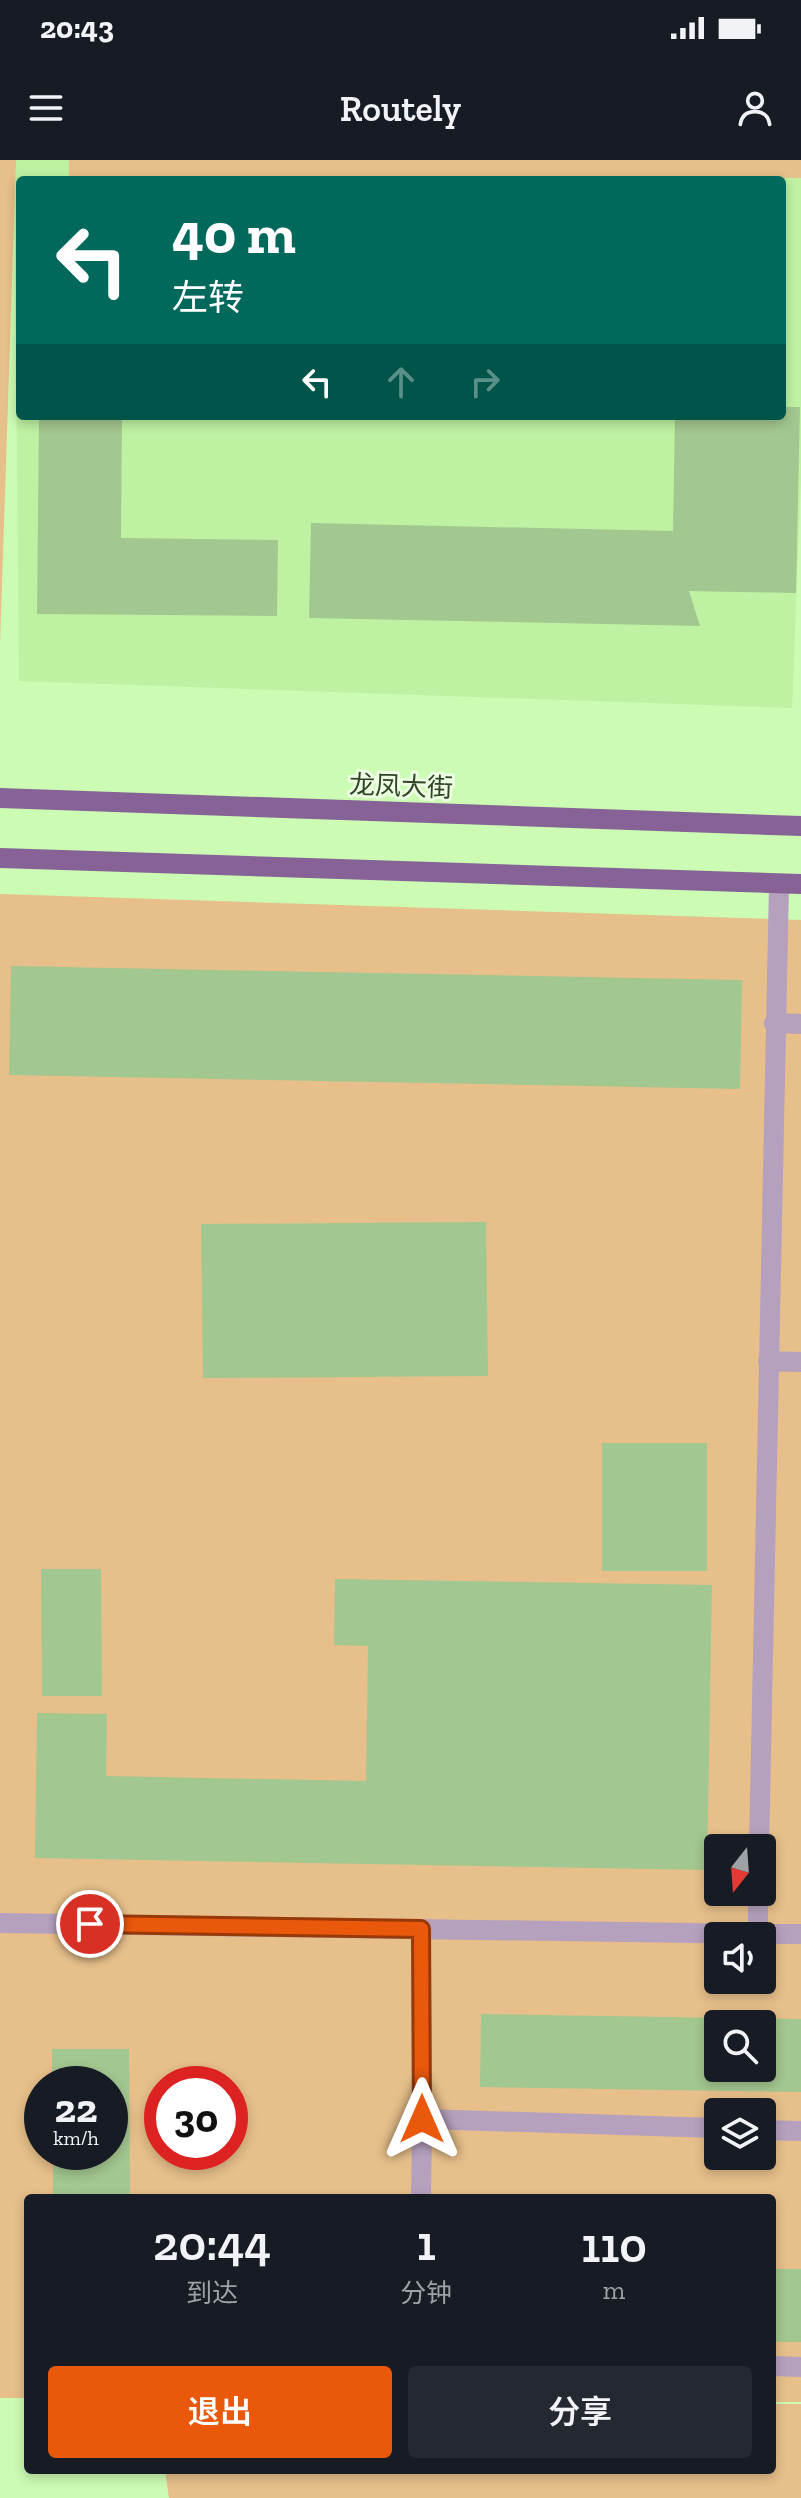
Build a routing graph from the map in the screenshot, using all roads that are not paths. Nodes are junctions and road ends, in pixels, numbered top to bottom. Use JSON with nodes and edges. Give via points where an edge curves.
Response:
{"nodes":[{"id":1,"x":0,"y":798,"type":"edge"},
{"id":2,"x":801,"y":826,"type":"edge"},
{"id":3,"x":0,"y":858,"type":"edge"},
{"id":4,"x":779,"y":884,"type":"junction"},
{"id":5,"x":801,"y":884,"type":"edge"},
{"id":6,"x":774,"y":1023,"type":"junction"},
{"id":7,"x":801,"y":1024,"type":"edge"},
{"id":8,"x":768,"y":1361,"type":"junction"},
{"id":9,"x":801,"y":1362,"type":"edge"},
{"id":10,"x":759,"y":1834,"type":"edge"},
{"id":11,"x":0,"y":1923,"type":"edge"},
{"id":12,"x":421,"y":1929,"type":"junction"},
{"id":13,"x":704,"y":1933,"type":"edge"},
{"id":14,"x":776,"y":1934,"type":"edge"},
{"id":15,"x":801,"y":1934,"type":"edge"},
{"id":16,"x":422,"y":2119,"type":"junction"},
{"id":17,"x":704,"y":2128,"type":"edge"},
{"id":18,"x":776,"y":2130,"type":"edge"},
{"id":19,"x":801,"y":2131,"type":"edge"},
{"id":20,"x":421,"y":2194,"type":"edge"},
{"id":21,"x":776,"y":2366,"type":"edge"},
{"id":22,"x":801,"y":2367,"type":"edge"}],
"edges":[{"from":1,"to":2,"type":"main road","name":"龙凤大街"},
{"from":3,"to":4,"type":"main road"},
{"from":4,"to":5,"type":"main road"},
{"from":4,"to":6,"type":"street"},
{"from":6,"to":7,"type":"street"},
{"from":6,"to":8,"type":"street"},
{"from":8,"to":9,"type":"street"},
{"from":8,"to":10,"type":"street"},
{"from":11,"to":12,"type":"street"},
{"from":12,"to":13,"type":"street"},
{"from":12,"to":16,"type":"street"},
{"from":14,"to":15,"type":"street"},
{"from":16,"to":17,"type":"street"},
{"from":16,"to":20,"type":"street"},
{"from":18,"to":19,"type":"street"},
{"from":21,"to":22,"type":"street"}]}
